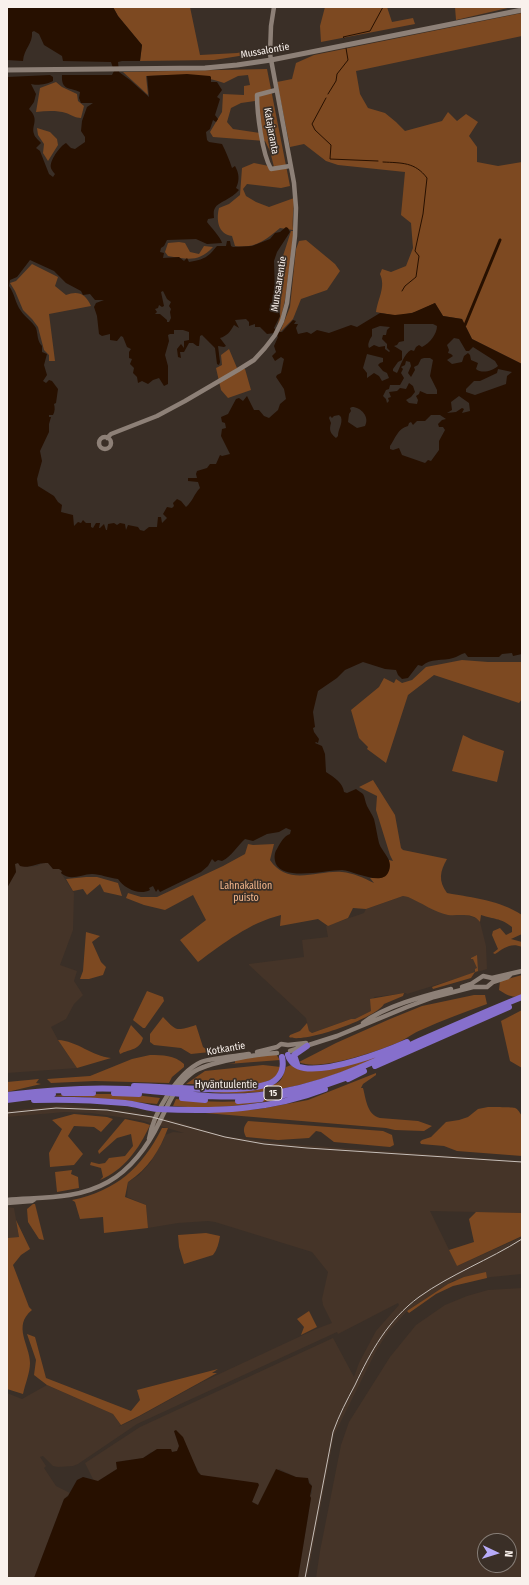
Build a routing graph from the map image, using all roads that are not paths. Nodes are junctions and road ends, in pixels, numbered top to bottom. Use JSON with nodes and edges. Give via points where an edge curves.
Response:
{"nodes":[{"id":1,"x":274,"y":7,"type":"edge"},
{"id":2,"x":522,"y":10,"type":"edge"},
{"id":3,"x":271,"y":60,"type":"junction"},
{"id":4,"x":7,"y":70,"type":"edge"},
{"id":5,"x":276,"y":90,"type":"junction"},
{"id":6,"x":290,"y":166,"type":"junction"},
{"id":7,"x":107,"y":438,"type":"dead end"},
{"id":8,"x":522,"y":971,"type":"edge"},
{"id":9,"x":511,"y":974,"type":"junction"},
{"id":10,"x":490,"y":978,"type":"junction"},
{"id":11,"x":480,"y":979,"type":"junction"},
{"id":12,"x":490,"y":984,"type":"junction"},
{"id":13,"x":482,"y":986,"type":"junction"},
{"id":14,"x":522,"y":997,"type":"edge"},
{"id":15,"x":522,"y":1002,"type":"edge"},
{"id":16,"x":361,"y":1025,"type":"junction"},
{"id":17,"x":452,"y":1026,"type":"junction"},
{"id":18,"x":322,"y":1041,"type":"junction"},
{"id":19,"x":288,"y":1045,"type":"junction"},
{"id":20,"x":307,"y":1046,"type":"junction"},
{"id":21,"x":277,"y":1047,"type":"junction"},
{"id":22,"x":284,"y":1054,"type":"junction"},
{"id":23,"x":297,"y":1066,"type":"junction"},
{"id":24,"x":364,"y":1071,"type":"junction"},
{"id":25,"x":177,"y":1085,"type":"junction"},
{"id":26,"x":81,"y":1088,"type":"junction"},
{"id":27,"x":7,"y":1095,"type":"edge"},
{"id":28,"x":7,"y":1101,"type":"edge"},
{"id":29,"x":163,"y":1108,"type":"junction"},
{"id":30,"x":35,"y":1199,"type":"junction"},
{"id":31,"x":7,"y":1200,"type":"edge"},
{"id":32,"x":7,"y":1203,"type":"edge"}],
"edges":[{"from":1,"to":3,"type":"street","name":"Munsaarentie","via":[[270,41]]},
{"from":2,"to":3,"type":"main road","name":"Mussalontie"},
{"from":3,"to":4,"type":"main road","name":"Mussalontie","via":[[217,67]]},
{"from":3,"to":5,"type":"street","name":"Munsaarentie"},
{"from":5,"to":6,"type":"street","name":"Munsaarentie"},
{"from":5,"to":6,"type":"street","name":"Katajaranta","via":[[257,95],[260,126],[271,169]]},
{"from":6,"to":7,"type":"street","name":"Munsaarentie","via":[[296,198],[295,236],[287,303],[276,333],[254,360],[238,370],[157,416],[111,434]]},
{"from":8,"to":9,"type":"street"},
{"from":9,"to":10,"type":"street"},
{"from":9,"to":12,"type":"street"},
{"from":10,"to":11,"type":"street","via":[[484,976]]},
{"from":10,"to":12,"type":"street"},
{"from":11,"to":13,"type":"street"},
{"from":11,"to":16,"type":"street","name":"Kotkantie","via":[[406,1003]]},
{"from":12,"to":13,"type":"street","via":[[487,987]]},
{"from":13,"to":16,"type":"street","name":"Kotkantie","via":[[421,1002]]},
{"from":14,"to":17,"type":"highway","name":"Hyväntuulentie","number":"15"},
{"from":15,"to":24,"type":"highway","name":"Hyväntuulentie","number":"15"},
{"from":16,"to":18,"type":"street","name":"Kotkantie"},
{"from":17,"to":23,"type":"highway","via":[[350,1062],[313,1068]]},
{"from":17,"to":26,"type":"highway","name":"Hyväntuulentie","number":"15","via":[[336,1078],[276,1093],[216,1097]]},
{"from":18,"to":19,"type":"street","name":"Kotkantie"},
{"from":18,"to":20,"type":"street","name":"Kotkantie"},
{"from":19,"to":21,"type":"street","name":"Kotkantie","via":[[283,1043]]},
{"from":19,"to":22,"type":"street"},
{"from":20,"to":22,"type":"street","name":"Kotkantie"},
{"from":20,"to":23,"type":"highway","via":[[294,1055]]},
{"from":21,"to":22,"type":"street"},
{"from":21,"to":25,"type":"street","name":"Kotkantie","via":[[202,1062],[184,1074]]},
{"from":22,"to":23,"type":"highway"},
{"from":22,"to":25,"type":"street","name":"Kotkantie","via":[[256,1055],[204,1066]]},
{"from":22,"to":26,"type":"highway","via":[[283,1066],[278,1077],[267,1084],[253,1087]]},
{"from":24,"to":28,"type":"highway","name":"Hyväntuulentie","number":"15","via":[[314,1089],[260,1099],[215,1101],[92,1092],[53,1094]]},
{"from":24,"to":29,"type":"highway","via":[[315,1093],[272,1104],[215,1111]]},
{"from":25,"to":29,"type":"street","name":"Kotkantie"},
{"from":26,"to":27,"type":"highway","name":"Hyväntuulentie","number":"15"},
{"from":28,"to":29,"type":"highway","via":[[70,1100]]},
{"from":29,"to":30,"type":"street","name":"Kotkantie","via":[[153,1136],[125,1170],[102,1186],[75,1194]]},
{"from":30,"to":31,"type":"street","name":"Kotkantie"},
{"from":30,"to":32,"type":"street","name":"Kotkantie"}]}
